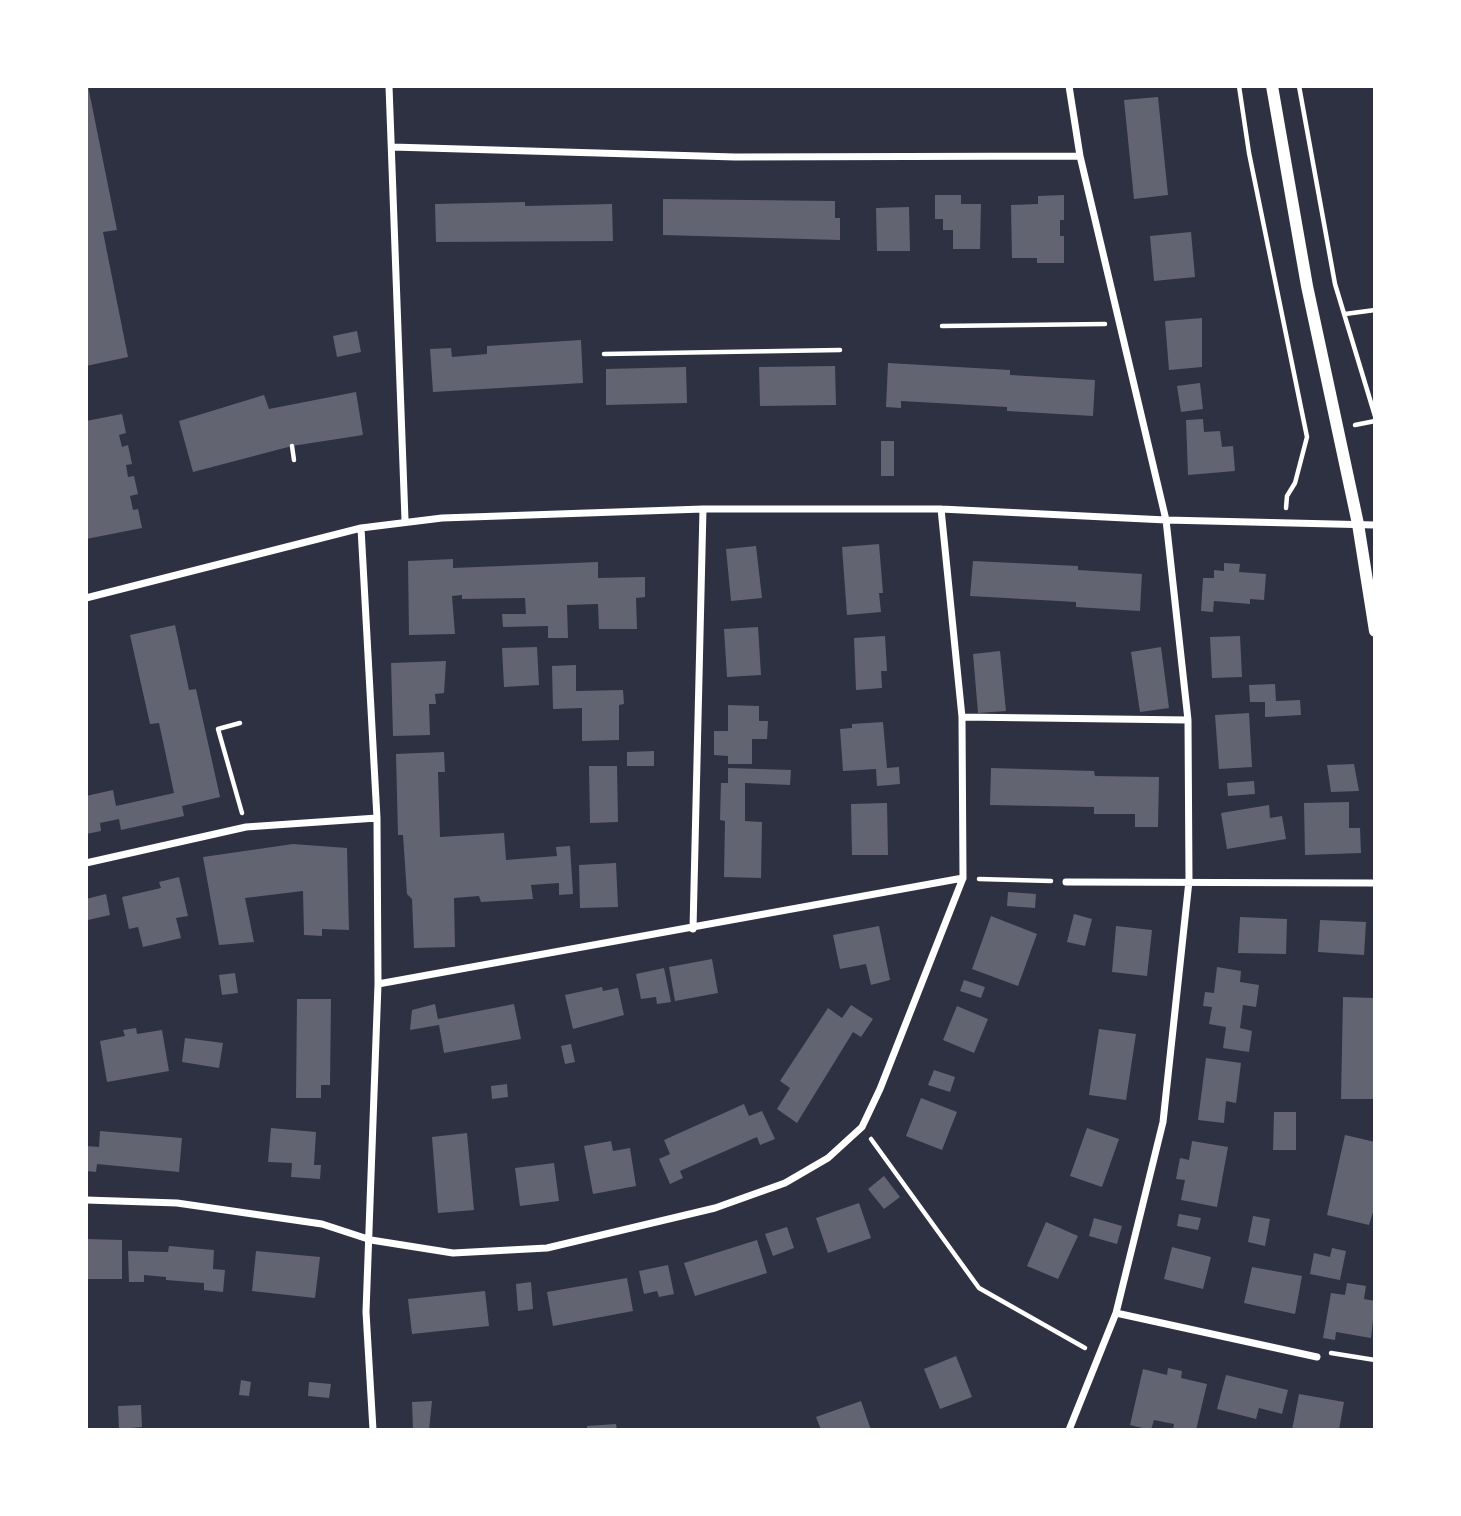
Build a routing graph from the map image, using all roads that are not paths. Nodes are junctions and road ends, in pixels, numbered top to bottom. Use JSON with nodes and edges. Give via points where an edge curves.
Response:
{"nodes":[{"id":1,"x":389,"y":86,"type":"edge"},
{"id":2,"x":1069,"y":86,"type":"edge"},
{"id":3,"x":1272,"y":86,"type":"edge"},
{"id":4,"x":392,"y":147,"type":"junction"},
{"id":5,"x":1080,"y":156,"type":"junction"},
{"id":6,"x":703,"y":509,"type":"junction"},
{"id":7,"x":941,"y":509,"type":"junction"},
{"id":8,"x":405,"y":520,"type":"junction"},
{"id":9,"x":1166,"y":520,"type":"junction"},
{"id":10,"x":1358,"y":524,"type":"junction"},
{"id":11,"x":1375,"y":525,"type":"edge"},
{"id":12,"x":361,"y":528,"type":"junction"},
{"id":13,"x":86,"y":598,"type":"edge"},
{"id":14,"x":1375,"y":631,"type":"edge"},
{"id":15,"x":962,"y":717,"type":"junction"},
{"id":16,"x":1188,"y":720,"type":"junction"},
{"id":17,"x":377,"y":818,"type":"junction"},
{"id":18,"x":86,"y":863,"type":"edge"},
{"id":19,"x":963,"y":878,"type":"junction"},
{"id":20,"x":1189,"y":881,"type":"junction"},
{"id":21,"x":1066,"y":882,"type":"road end"},
{"id":22,"x":1372,"y":883,"type":"dead end"},
{"id":23,"x":693,"y":929,"type":"junction"},
{"id":24,"x":378,"y":984,"type":"junction"},
{"id":25,"x":86,"y":1200,"type":"edge"},
{"id":26,"x":371,"y":1240,"type":"junction"},
{"id":27,"x":1116,"y":1313,"type":"junction"},
{"id":28,"x":1317,"y":1357,"type":"road end"},
{"id":29,"x":373,"y":1430,"type":"edge"},
{"id":30,"x":1069,"y":1430,"type":"edge"}],
"edges":[{"from":1,"to":4,"type":"street"},
{"from":2,"to":5,"type":"street"},
{"from":3,"to":10,"type":"street","via":[[1307,286]]},
{"from":4,"to":5,"type":"street","via":[[735,157]]},
{"from":4,"to":8,"type":"street"},
{"from":5,"to":9,"type":"street"},
{"from":6,"to":7,"type":"street"},
{"from":6,"to":8,"type":"street"},
{"from":6,"to":23,"type":"street"},
{"from":7,"to":9,"type":"street"},
{"from":7,"to":15,"type":"street"},
{"from":8,"to":12,"type":"street"},
{"from":9,"to":10,"type":"street"},
{"from":9,"to":16,"type":"street"},
{"from":10,"to":11,"type":"street"},
{"from":10,"to":14,"type":"street"},
{"from":12,"to":13,"type":"street"},
{"from":12,"to":17,"type":"street"},
{"from":15,"to":16,"type":"street"},
{"from":15,"to":19,"type":"street"},
{"from":16,"to":20,"type":"street"},
{"from":17,"to":18,"type":"street","via":[[246,827]]},
{"from":17,"to":24,"type":"street"},
{"from":19,"to":23,"type":"street"},
{"from":19,"to":26,"type":"street","via":[[862,1127],[828,1158],[785,1182],[715,1208],[547,1248],[453,1252]]},
{"from":20,"to":21,"type":"street"},
{"from":20,"to":22,"type":"street"},
{"from":20,"to":27,"type":"street","via":[[1163,1122]]},
{"from":23,"to":24,"type":"street"},
{"from":24,"to":26,"type":"street"},
{"from":25,"to":26,"type":"street","via":[[177,1202],[322,1224]]},
{"from":26,"to":29,"type":"street","via":[[366,1312]]},
{"from":27,"to":28,"type":"street"},
{"from":27,"to":30,"type":"street"}]}
